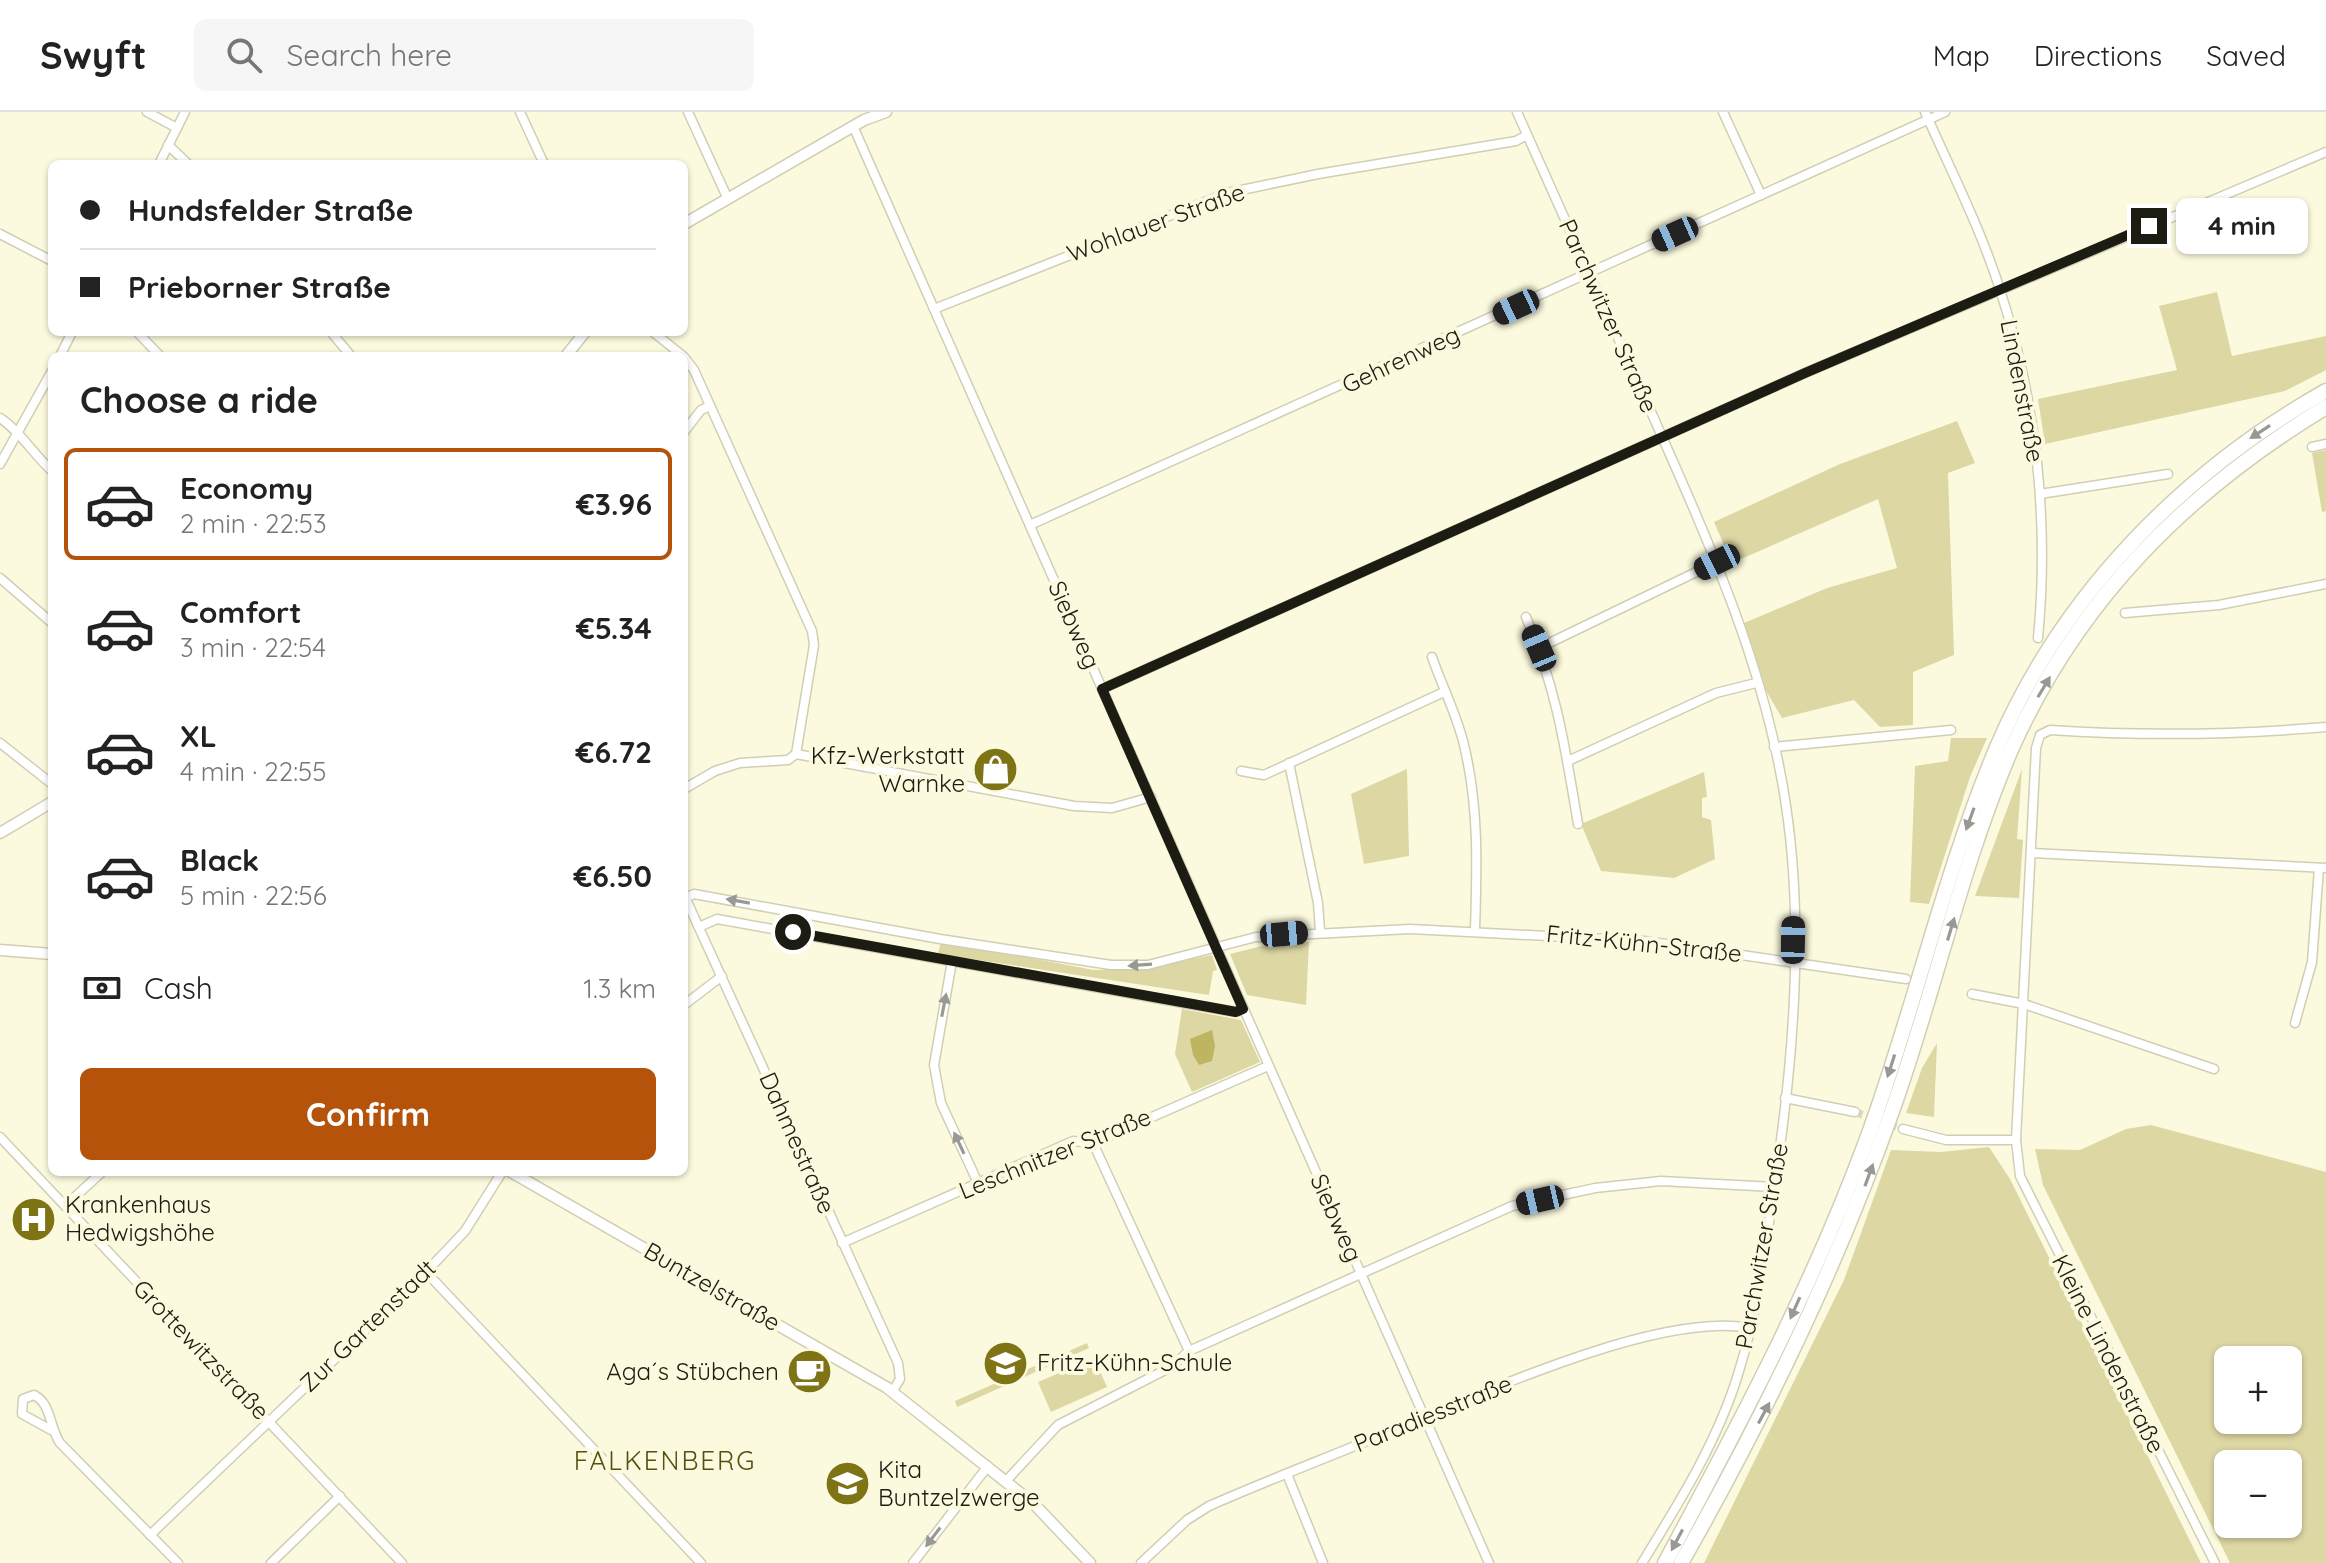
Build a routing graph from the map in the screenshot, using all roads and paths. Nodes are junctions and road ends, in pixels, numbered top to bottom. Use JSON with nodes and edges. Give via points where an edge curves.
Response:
{"nodes":[{"id":1,"x":147,"y":112,"type":"edge"},
{"id":2,"x":185,"y":112,"type":"edge"},
{"id":3,"x":520,"y":112,"type":"edge"},
{"id":4,"x":688,"y":112,"type":"edge"},
{"id":5,"x":886,"y":112,"type":"edge"},
{"id":6,"x":1517,"y":112,"type":"edge"},
{"id":7,"x":1723,"y":112,"type":"edge"},
{"id":8,"x":1945,"y":112,"type":"edge"},
{"id":9,"x":1927,"y":116,"type":"edge"},
{"id":10,"x":853,"y":126,"type":"junction"},
{"id":11,"x":177,"y":128,"type":"junction"},
{"id":12,"x":1527,"y":135,"type":"junction"},
{"id":13,"x":168,"y":145,"type":"junction"},
{"id":14,"x":2326,"y":152,"type":"edge"},
{"id":15,"x":161,"y":160,"type":"edge"},
{"id":16,"x":184,"y":160,"type":"edge"},
{"id":17,"x":542,"y":160,"type":"edge"},
{"id":18,"x":1761,"y":195,"type":"junction"},
{"id":19,"x":727,"y":197,"type":"junction"},
{"id":20,"x":688,"y":221,"type":"edge"},
{"id":21,"x":0,"y":234,"type":"edge"},
{"id":22,"x":48,"y":259,"type":"edge"},
{"id":23,"x":1589,"y":273,"type":"junction"},
{"id":24,"x":2000,"y":290,"type":"junction"},
{"id":25,"x":934,"y":309,"type":"junction"},
{"id":26,"x":141,"y":336,"type":"edge"},
{"id":27,"x":334,"y":336,"type":"edge"},
{"id":28,"x":582,"y":336,"type":"edge"},
{"id":29,"x":658,"y":336,"type":"edge"},
{"id":30,"x":156,"y":352,"type":"edge"},
{"id":31,"x":348,"y":352,"type":"edge"},
{"id":32,"x":569,"y":352,"type":"edge"},
{"id":33,"x":679,"y":352,"type":"edge"},
{"id":34,"x":688,"y":364,"type":"edge"},
{"id":35,"x":48,"y":378,"type":"edge"},
{"id":36,"x":2326,"y":391,"type":"edge"},
{"id":37,"x":710,"y":406,"type":"junction"},
{"id":38,"x":2326,"y":407,"type":"edge"},
{"id":39,"x":0,"y":418,"type":"edge"},
{"id":40,"x":688,"y":427,"type":"edge"},
{"id":41,"x":17,"y":433,"type":"junction"},
{"id":42,"x":1662,"y":437,"type":"junction"},
{"id":43,"x":2326,"y":444,"type":"edge"},
{"id":44,"x":2312,"y":447,"type":"dead end"},
{"id":45,"x":0,"y":464,"type":"edge"},
{"id":46,"x":48,"y":467,"type":"edge"},
{"id":47,"x":2168,"y":474,"type":"dead end"},
{"id":48,"x":2040,"y":494,"type":"junction"},
{"id":49,"x":1030,"y":525,"type":"junction"},
{"id":50,"x":1717,"y":562,"type":"junction"},
{"id":51,"x":0,"y":578,"type":"edge"},
{"id":52,"x":2326,"y":584,"type":"edge"},
{"id":53,"x":2125,"y":613,"type":"dead end"},
{"id":54,"x":1526,"y":617,"type":"dead end"},
{"id":55,"x":48,"y":620,"type":"edge"},
{"id":56,"x":2038,"y":638,"type":"dead end"},
{"id":57,"x":1539,"y":648,"type":"junction"},
{"id":58,"x":1432,"y":657,"type":"dead end"},
{"id":59,"x":1756,"y":683,"type":"junction"},
{"id":60,"x":1102,"y":689,"type":"junction"},
{"id":61,"x":1444,"y":692,"type":"junction"},
{"id":62,"x":2326,"y":727,"type":"edge"},
{"id":63,"x":1951,"y":730,"type":"dead end"},
{"id":64,"x":0,"y":743,"type":"edge"},
{"id":65,"x":1774,"y":747,"type":"junction"},
{"id":66,"x":796,"y":754,"type":"junction"},
{"id":67,"x":1568,"y":761,"type":"junction"},
{"id":68,"x":1289,"y":763,"type":"junction"},
{"id":69,"x":1241,"y":771,"type":"dead end"},
{"id":70,"x":48,"y":781,"type":"edge"},
{"id":71,"x":688,"y":787,"type":"edge"},
{"id":72,"x":1151,"y":797,"type":"junction"},
{"id":73,"x":48,"y":804,"type":"edge"},
{"id":74,"x":1578,"y":824,"type":"dead end"},
{"id":75,"x":0,"y":833,"type":"edge"},
{"id":76,"x":2032,"y":853,"type":"junction"},
{"id":77,"x":2323,"y":868,"type":"edge"},
{"id":78,"x":688,"y":895,"type":"edge"},
{"id":79,"x":688,"y":903,"type":"edge"},
{"id":80,"x":699,"y":927,"type":"junction"},
{"id":81,"x":1475,"y":930,"type":"junction"},
{"id":82,"x":1320,"y":931,"type":"junction"},
{"id":83,"x":1216,"y":947,"type":"junction"},
{"id":84,"x":0,"y":950,"type":"edge"},
{"id":85,"x":48,"y":954,"type":"edge"},
{"id":86,"x":1793,"y":960,"type":"junction"},
{"id":87,"x":952,"y":961,"type":"junction"},
{"id":88,"x":722,"y":976,"type":"junction"},
{"id":89,"x":1906,"y":979,"type":"dead end"},
{"id":90,"x":1972,"y":994,"type":"dead end"},
{"id":91,"x":688,"y":1002,"type":"edge"},
{"id":92,"x":2024,"y":1004,"type":"junction"},
{"id":93,"x":1243,"y":1009,"type":"junction"},
{"id":94,"x":2295,"y":1023,"type":"dead end"},
{"id":95,"x":1268,"y":1066,"type":"junction"},
{"id":96,"x":2214,"y":1069,"type":"dead end"},
{"id":97,"x":1785,"y":1098,"type":"junction"},
{"id":98,"x":1855,"y":1112,"type":"tunnel mouth"},
{"id":99,"x":1903,"y":1129,"type":"tunnel mouth"},
{"id":100,"x":0,"y":1137,"type":"edge"},
{"id":101,"x":2016,"y":1140,"type":"junction"},
{"id":102,"x":1093,"y":1143,"type":"junction"},
{"id":103,"x":98,"y":1176,"type":"edge"},
{"id":104,"x":499,"y":1176,"type":"edge"},
{"id":105,"x":518,"y":1176,"type":"edge"},
{"id":106,"x":978,"y":1183,"type":"junction"},
{"id":107,"x":1774,"y":1187,"type":"junction"},
{"id":108,"x":65,"y":1206,"type":"junction"},
{"id":109,"x":842,"y":1243,"type":"junction"},
{"id":110,"x":426,"y":1272,"type":"junction"},
{"id":111,"x":1361,"y":1274,"type":"junction"},
{"id":112,"x":1749,"y":1328,"type":"junction"},
{"id":113,"x":1189,"y":1351,"type":"junction"},
{"id":114,"x":892,"y":1392,"type":"junction"},
{"id":115,"x":1425,"y":1417,"type":"junction"},
{"id":116,"x":269,"y":1421,"type":"junction"},
{"id":117,"x":51,"y":1430,"type":"junction"},
{"id":118,"x":988,"y":1466,"type":"junction"},
{"id":119,"x":1287,"y":1474,"type":"junction"},
{"id":120,"x":1006,"y":1481,"type":"junction"},
{"id":121,"x":340,"y":1496,"type":"junction"},
{"id":122,"x":150,"y":1535,"type":"junction"},
{"id":123,"x":178,"y":1563,"type":"edge"},
{"id":124,"x":271,"y":1563,"type":"edge"},
{"id":125,"x":402,"y":1563,"type":"edge"},
{"id":126,"x":701,"y":1563,"type":"edge"},
{"id":127,"x":913,"y":1563,"type":"edge"},
{"id":128,"x":1090,"y":1563,"type":"edge"},
{"id":129,"x":1141,"y":1563,"type":"edge"},
{"id":130,"x":1323,"y":1563,"type":"edge"},
{"id":131,"x":1489,"y":1563,"type":"edge"},
{"id":132,"x":1642,"y":1563,"type":"edge"},
{"id":133,"x":1665,"y":1563,"type":"edge"},
{"id":134,"x":1681,"y":1563,"type":"edge"},
{"id":135,"x":2215,"y":1563,"type":"edge"}],
"edges":[{"from":1,"to":11,"type":"street"},
{"from":2,"to":11,"type":"street"},
{"from":3,"to":17,"type":"street"},
{"from":4,"to":19,"type":"street"},
{"from":5,"to":10,"type":"street"},
{"from":6,"to":12,"type":"street","name":"Parchwitzer Straße"},
{"from":7,"to":18,"type":"street"},
{"from":8,"to":9,"type":"street","name":"Gehrenweg"},
{"from":9,"to":18,"type":"street","name":"Gehrenweg"},
{"from":9,"to":24,"type":"street","name":"Lindenstraße"},
{"from":10,"to":19,"type":"street"},
{"from":10,"to":25,"type":"street","name":"Siebweg"},
{"from":11,"to":13,"type":"street"},
{"from":12,"to":23,"type":"street","name":"Parchwitzer Straße"},
{"from":12,"to":25,"type":"street","name":"Wohlauer Straße","via":[[1235,191]]},
{"from":13,"to":15,"type":"street"},
{"from":13,"to":16,"type":"street"},
{"from":14,"to":24,"type":"street"},
{"from":18,"to":23,"type":"street","name":"Gehrenweg"},
{"from":19,"to":20,"type":"street"},
{"from":21,"to":22,"type":"street"},
{"from":23,"to":42,"type":"street","name":"Parchwitzer Straße"},
{"from":23,"to":49,"type":"street","name":"Gehrenweg"},
{"from":24,"to":42,"type":"street"},
{"from":24,"to":48,"type":"street","name":"Lindenstraße","via":[[2028,401]]},
{"from":25,"to":49,"type":"street","name":"Siebweg"},
{"from":26,"to":30,"type":"street"},
{"from":27,"to":31,"type":"street"},
{"from":28,"to":32,"type":"street"},
{"from":29,"to":33,"type":"street"},
{"from":34,"to":37,"type":"street"},
{"from":35,"to":41,"type":"street"},
{"from":36,"to":133,"type":"highway","one_way":true,"via":[[2250,438],[2150,522],[2080,605],[2024,692],[1968,822],[1841,1205],[1772,1360]]},
{"from":37,"to":40,"type":"street"},
{"from":37,"to":66,"type":"street","via":[[812,631]]},
{"from":134,"to":38,"type":"highway","one_way":true,"via":[[1770,1402],[1861,1197],[1982,827],[2035,703],[2110,589],[2178,515],[2257,450]]},
{"from":39,"to":41,"type":"street"},
{"from":41,"to":45,"type":"street"},
{"from":41,"to":46,"type":"street"},
{"from":42,"to":50,"type":"street","name":"Parchwitzer Straße"},
{"from":42,"to":60,"type":"street"},
{"from":43,"to":44,"type":"street"},
{"from":47,"to":48,"type":"street","name":"Lindenstraße"},
{"from":48,"to":56,"type":"street","name":"Lindenstraße","via":[[2043,568]]},
{"from":49,"to":60,"type":"street","name":"Siebweg"},
{"from":50,"to":57,"type":"street"},
{"from":50,"to":59,"type":"street","name":"Parchwitzer Straße"},
{"from":51,"to":55,"type":"street"},
{"from":52,"to":53,"type":"street","via":[[2219,605]]},
{"from":54,"to":57,"type":"street"},
{"from":57,"to":67,"type":"street","via":[[1556,697]]},
{"from":58,"to":61,"type":"street"},
{"from":59,"to":65,"type":"street","name":"Parchwitzer Straße"},
{"from":59,"to":67,"type":"street","via":[[1716,693]]},
{"from":60,"to":72,"type":"street","name":"Siebweg"},
{"from":61,"to":68,"type":"street"},
{"from":61,"to":81,"type":"street","via":[[1463,742],[1476,820]]},
{"from":62,"to":76,"type":"street","name":"Kleine Lindenstraße","via":[[2147,735],[2050,730],[2040,735],[2036,748]]},
{"from":63,"to":65,"type":"street"},
{"from":64,"to":70,"type":"street"},
{"from":65,"to":86,"type":"street","name":"Parchwitzer Straße","via":[[1787,821]]},
{"from":66,"to":71,"type":"street","via":[[788,760],[727,767]]},
{"from":66,"to":72,"type":"street","via":[[1074,806],[1125,806]]},
{"from":67,"to":74,"type":"street"},
{"from":68,"to":69,"type":"street","via":[[1264,775]]},
{"from":68,"to":82,"type":"street"},
{"from":72,"to":83,"type":"street","name":"Siebweg"},
{"from":73,"to":75,"type":"street"},
{"from":76,"to":77,"type":"street"},
{"from":76,"to":92,"type":"street","name":"Kleine Lindenstraße"},
{"from":77,"to":94,"type":"street","via":[[2312,962]]},
{"from":83,"to":78,"type":"street","name":"Fritz-Kühn-Straße","one_way":true,"via":[[1148,965],[1089,964]]},
{"from":79,"to":80,"type":"street","name":"Dahmestraße"},
{"from":80,"to":87,"type":"street","via":[[717,919]]},
{"from":80,"to":88,"type":"street","name":"Dahmestraße"},
{"from":81,"to":82,"type":"street","name":"Fritz-Kühn-Straße"},
{"from":81,"to":86,"type":"street","name":"Fritz-Kühn-Straße","via":[[1645,941]]},
{"from":82,"to":83,"type":"street","name":"Fritz-Kühn-Straße"},
{"from":83,"to":93,"type":"street","name":"Siebweg"},
{"from":84,"to":85,"type":"street"},
{"from":86,"to":89,"type":"street","name":"Fritz-Kühn-Straße"},
{"from":86,"to":97,"type":"street","name":"Parchwitzer Straße"},
{"from":87,"to":93,"type":"street","via":[[1236,1012]]},
{"from":106,"to":87,"type":"street","one_way":true,"via":[[941,1103],[934,1065]]},
{"from":88,"to":91,"type":"street"},
{"from":88,"to":109,"type":"street","name":"Dahmestraße"},
{"from":90,"to":92,"type":"street"},
{"from":92,"to":96,"type":"street"},
{"from":92,"to":101,"type":"street","name":"Kleine Lindenstraße"},
{"from":93,"to":95,"type":"street","name":"Siebweg"},
{"from":95,"to":102,"type":"street","name":"Leschnitzer Straße"},
{"from":95,"to":111,"type":"street","name":"Siebweg"},
{"from":97,"to":98,"type":"street"},
{"from":97,"to":107,"type":"street","name":"Parchwitzer Straße"},
{"from":99,"to":101,"type":"street","via":[[1946,1140]]},
{"from":100,"to":108,"type":"street","name":"Grottewitzstraße"},
{"from":101,"to":135,"type":"street","name":"Kleine Lindenstraße","via":[[2020,1176],[2040,1222]]},
{"from":102,"to":106,"type":"street","name":"Leschnitzer Straße","via":[[1073,1141]]},
{"from":102,"to":113,"type":"street"},
{"from":103,"to":108,"type":"street"},
{"from":104,"to":110,"type":"street","name":"Zur Gartenstadt","via":[[465,1231]]},
{"from":105,"to":114,"type":"street","name":"Buntzelstraße"},
{"from":106,"to":109,"type":"street","name":"Leschnitzer Straße"},
{"from":107,"to":111,"type":"street","via":[[1661,1181],[1595,1188],[1512,1206]]},
{"from":107,"to":112,"type":"street","name":"Parchwitzer Straße"},
{"from":108,"to":116,"type":"street","name":"Grottewitzstraße"},
{"from":109,"to":114,"type":"street","name":"Dahmestraße","via":[[898,1363],[900,1379]]},
{"from":110,"to":116,"type":"street","name":"Zur Gartenstadt"},
{"from":110,"to":126,"type":"street"},
{"from":111,"to":113,"type":"street"},
{"from":111,"to":115,"type":"street","name":"Siebweg"},
{"from":112,"to":115,"type":"street","name":"Paradiesstraße","via":[[1687,1330],[1611,1348],[1532,1373]]},
{"from":112,"to":132,"type":"street","name":"Parchwitzer Straße","via":[[1723,1412]]},
{"from":113,"to":120,"type":"street","via":[[1171,1367],[1058,1425]]},
{"from":114,"to":118,"type":"street","name":"Buntzelstraße"},
{"from":115,"to":119,"type":"street","name":"Paradiesstraße"},
{"from":115,"to":131,"type":"street","name":"Siebweg"},
{"from":116,"to":121,"type":"street","name":"Grottewitzstraße"},
{"from":116,"to":122,"type":"street","name":"Zur Gartenstadt"},
{"from":117,"to":117,"type":"street","via":[[42,1399],[23,1399],[22,1414]]},
{"from":117,"to":122,"type":"street"},
{"from":118,"to":120,"type":"street","name":"Buntzelstraße"},
{"from":118,"to":127,"type":"street","one_way":true},
{"from":119,"to":129,"type":"street","name":"Paradiesstraße","via":[[1198,1512]]},
{"from":119,"to":130,"type":"street"},
{"from":120,"to":128,"type":"street","name":"Buntzelstraße"},
{"from":121,"to":124,"type":"street"},
{"from":121,"to":125,"type":"street","name":"Grottewitzstraße"},
{"from":122,"to":123,"type":"street"}]}
